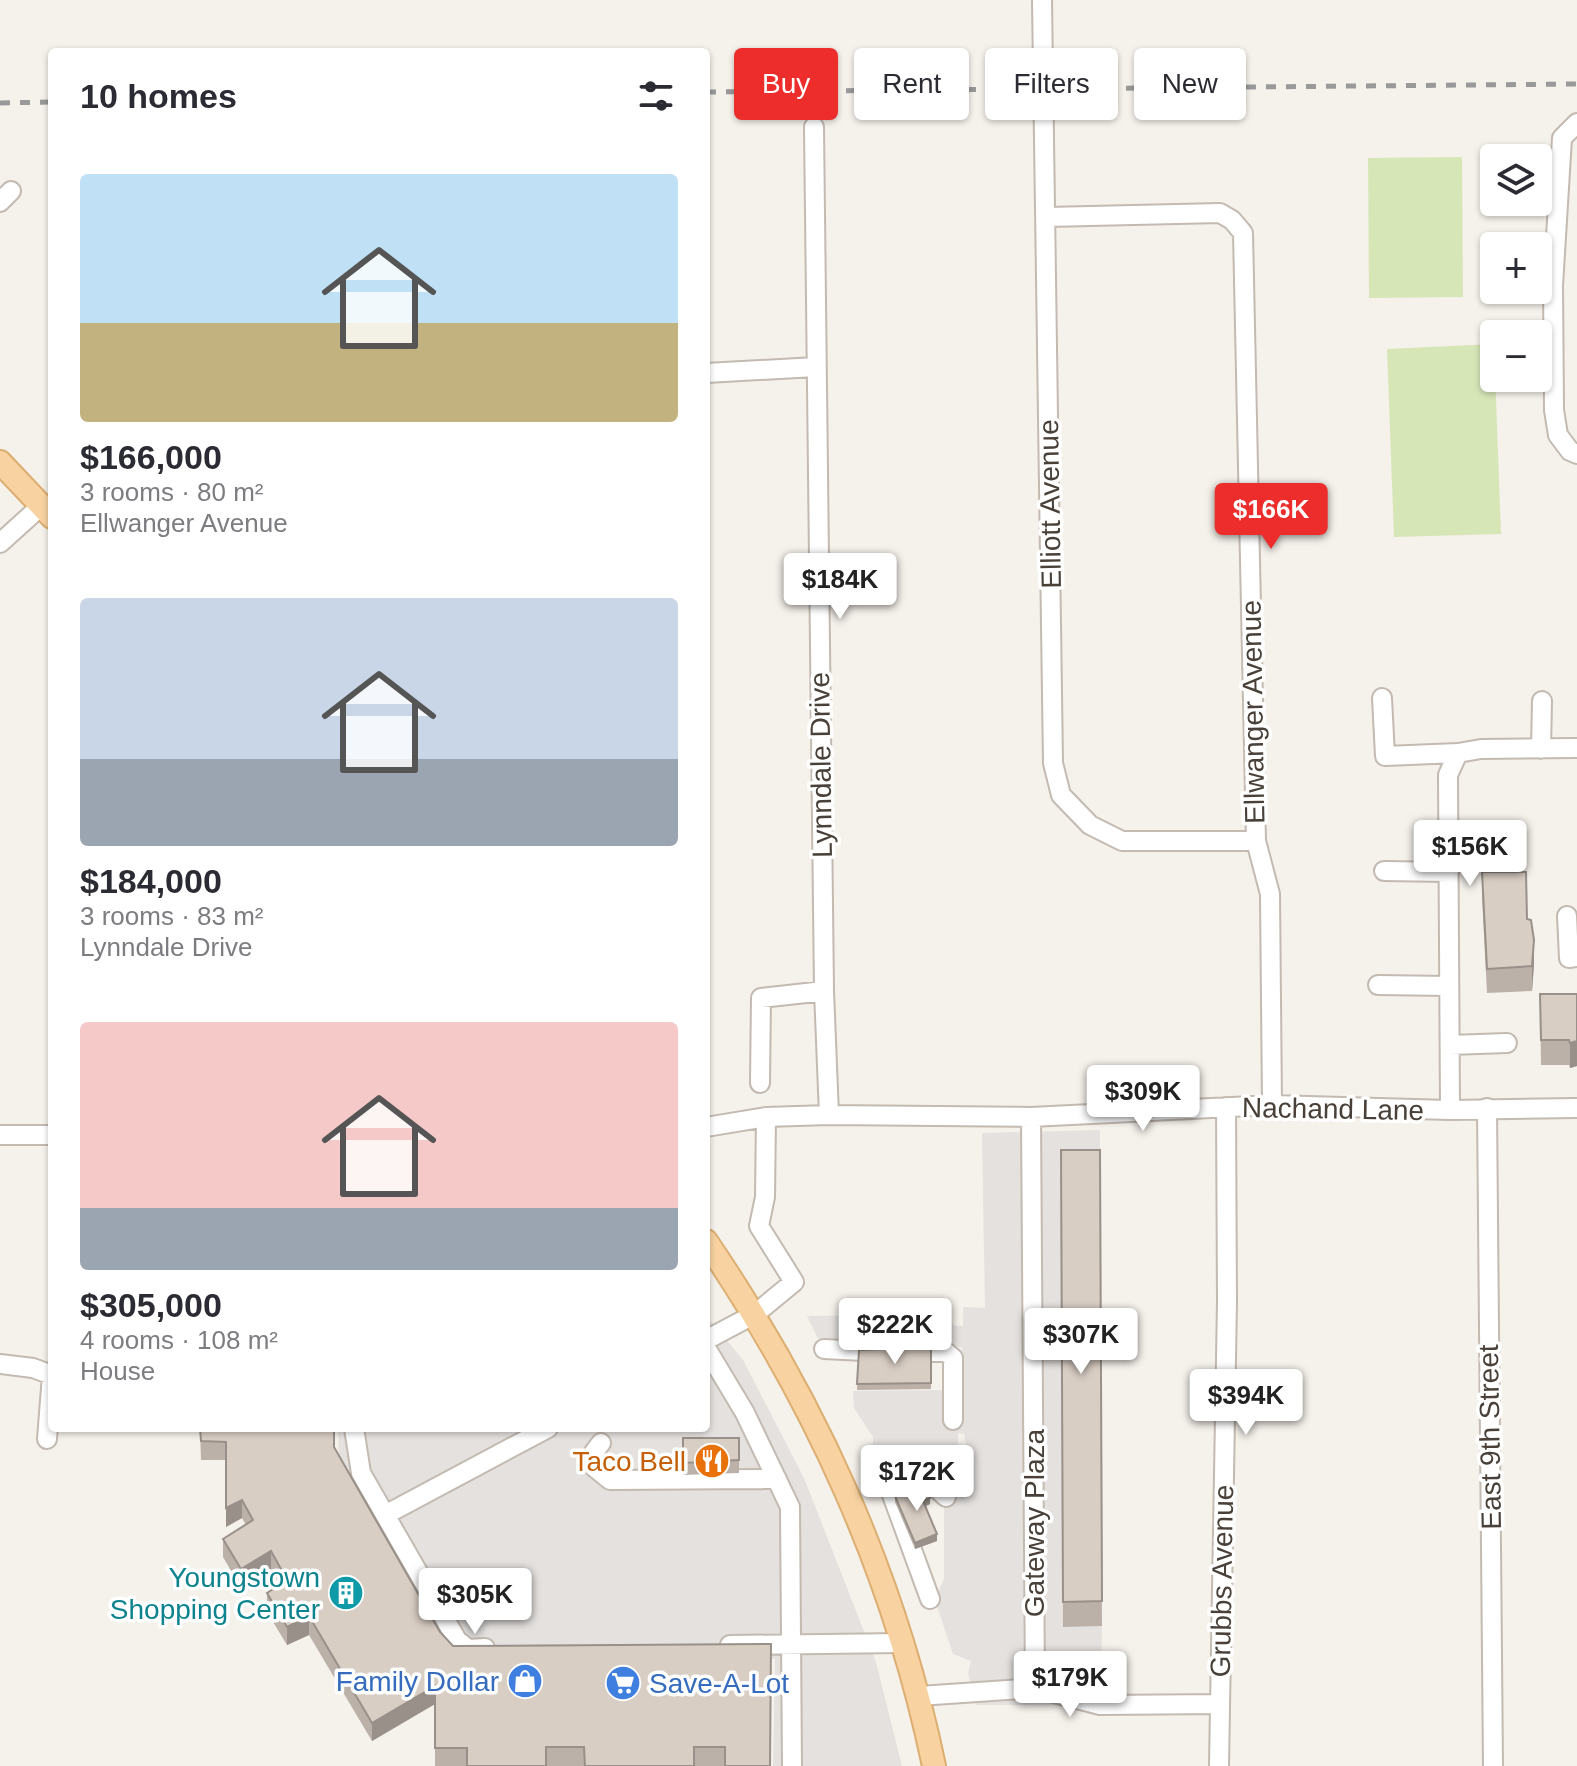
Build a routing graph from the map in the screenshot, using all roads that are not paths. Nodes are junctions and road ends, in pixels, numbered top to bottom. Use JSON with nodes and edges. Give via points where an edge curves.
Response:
{"nodes":[{"id":1,"x":1042,"y":0,"type":"edge"},
{"id":2,"x":1577,"y":123,"type":"edge"},
{"id":3,"x":814,"y":127,"type":"dead end"},
{"id":4,"x":1047,"y":217,"type":"junction"},
{"id":5,"x":816,"y":367,"type":"junction"},
{"id":6,"x":710,"y":373,"type":"edge"},
{"id":7,"x":1577,"y":454,"type":"edge"},
{"id":8,"x":0,"y":462,"type":"edge"},
{"id":9,"x":47,"y":511,"type":"edge"},
{"id":10,"x":0,"y":543,"type":"edge"},
{"id":11,"x":1382,"y":698,"type":"dead end"},
{"id":12,"x":1542,"y":701,"type":"dead end"},
{"id":13,"x":1577,"y":748,"type":"edge"},
{"id":14,"x":1541,"y":749,"type":"junction"},
{"id":15,"x":1458,"y":753,"type":"junction"},
{"id":16,"x":1256,"y":841,"type":"junction"},
{"id":17,"x":1384,"y":871,"type":"dead end"},
{"id":18,"x":1449,"y":872,"type":"junction"},
{"id":19,"x":1567,"y":916,"type":"dead end"},
{"id":20,"x":1577,"y":957,"type":"edge"},
{"id":21,"x":1378,"y":985,"type":"dead end"},
{"id":22,"x":1449,"y":986,"type":"junction"},
{"id":23,"x":824,"y":991,"type":"junction"},
{"id":24,"x":1507,"y":1043,"type":"dead end"},
{"id":25,"x":1450,"y":1045,"type":"junction"},
{"id":26,"x":760,"y":1083,"type":"dead end"},
{"id":27,"x":1272,"y":1105,"type":"junction"},
{"id":28,"x":1226,"y":1107,"type":"junction"},
{"id":29,"x":1487,"y":1108,"type":"junction"},
{"id":30,"x":1577,"y":1108,"type":"edge"},
{"id":31,"x":1450,"y":1110,"type":"junction"},
{"id":32,"x":829,"y":1115,"type":"junction"},
{"id":33,"x":766,"y":1117,"type":"junction"},
{"id":34,"x":1031,"y":1117,"type":"junction"},
{"id":35,"x":710,"y":1126,"type":"edge"},
{"id":36,"x":0,"y":1135,"type":"edge"},
{"id":37,"x":48,"y":1135,"type":"edge"},
{"id":38,"x":710,"y":1247,"type":"edge"},
{"id":39,"x":755,"y":1314,"type":"junction"},
{"id":40,"x":710,"y":1338,"type":"edge"},
{"id":41,"x":824,"y":1349,"type":"dead end"},
{"id":42,"x":710,"y":1355,"type":"edge"},
{"id":43,"x":0,"y":1364,"type":"edge"},
{"id":44,"x":48,"y":1374,"type":"edge"},
{"id":45,"x":953,"y":1420,"type":"dead end"},
{"id":46,"x":48,"y":1426,"type":"edge"},
{"id":47,"x":354,"y":1432,"type":"edge"},
{"id":48,"x":541,"y":1432,"type":"edge"},
{"id":49,"x":47,"y":1439,"type":"dead end"},
{"id":50,"x":601,"y":1443,"type":"dead end"},
{"id":51,"x":777,"y":1479,"type":"junction"},
{"id":52,"x":946,"y":1497,"type":"dead end"},
{"id":53,"x":385,"y":1515,"type":"junction"},
{"id":54,"x":930,"y":1599,"type":"dead end"},
{"id":55,"x":902,"y":1643,"type":"junction"},
{"id":56,"x":793,"y":1644,"type":"junction"},
{"id":57,"x":706,"y":1645,"type":"edge"},
{"id":58,"x":501,"y":1648,"type":"edge"},
{"id":59,"x":1035,"y":1688,"type":"junction"},
{"id":60,"x":919,"y":1696,"type":"junction"},
{"id":61,"x":1220,"y":1704,"type":"junction"},
{"id":62,"x":792,"y":1766,"type":"edge"},
{"id":63,"x":934,"y":1766,"type":"edge"},
{"id":64,"x":1219,"y":1766,"type":"edge"},
{"id":65,"x":1493,"y":1766,"type":"edge"}],
"edges":[{"from":1,"to":4,"type":"street","name":"Elliott Avenue"},
{"from":2,"to":7,"type":"street","via":[[1562,138],[1553,286],[1554,410],[1558,435]]},
{"from":3,"to":5,"type":"street","name":"Lynndale Drive"},
{"from":4,"to":16,"type":"street","name":"Elliott Avenue","via":[[1053,763],[1061,795],[1090,825],[1122,841]]},
{"from":4,"to":16,"type":"street","name":"Ellwanger Avenue","via":[[1220,213],[1243,233]]},
{"from":5,"to":6,"type":"street"},
{"from":5,"to":23,"type":"street","name":"Lynndale Drive"},
{"from":8,"to":9,"type":"main road"},
{"from":9,"to":10,"type":"street"},
{"from":11,"to":15,"type":"street","via":[[1385,756]]},
{"from":12,"to":14,"type":"street"},
{"from":13,"to":14,"type":"street"},
{"from":14,"to":15,"type":"street"},
{"from":15,"to":18,"type":"street","via":[[1448,775]]},
{"from":16,"to":27,"type":"street","name":"Ellwanger Avenue","via":[[1270,894]]},
{"from":17,"to":18,"type":"street"},
{"from":18,"to":22,"type":"street"},
{"from":19,"to":20,"type":"street","via":[[1569,958]]},
{"from":21,"to":22,"type":"street"},
{"from":22,"to":25,"type":"street"},
{"from":23,"to":26,"type":"street","via":[[761,998]]},
{"from":23,"to":32,"type":"street","name":"Lynndale Drive"},
{"from":24,"to":25,"type":"street"},
{"from":25,"to":31,"type":"street"},
{"from":27,"to":28,"type":"street","name":"Nachand Lane"},
{"from":27,"to":31,"type":"street","name":"Nachand Lane"},
{"from":28,"to":34,"type":"street","name":"Nachand Lane"},
{"from":28,"to":61,"type":"street","name":"Grubbs Avenue"},
{"from":29,"to":30,"type":"street","name":"Nachand Lane"},
{"from":29,"to":31,"type":"street","name":"Nachand Lane"},
{"from":29,"to":65,"type":"street","name":"East 9th Street"},
{"from":32,"to":33,"type":"street","name":"Nachand Lane"},
{"from":32,"to":34,"type":"street","name":"Nachand Lane"},
{"from":33,"to":35,"type":"street","name":"Nachand Lane"},
{"from":33,"to":39,"type":"street","via":[[765,1197],[759,1226],[794,1282]]},
{"from":34,"to":59,"type":"street","name":"Gateway Plaza"},
{"from":36,"to":37,"type":"street"},
{"from":38,"to":39,"type":"main road"},
{"from":39,"to":40,"type":"street"},
{"from":39,"to":55,"type":"main road","via":[[809,1409],[868,1545]]},
{"from":41,"to":45,"type":"street","via":[[946,1352],[955,1367]]},
{"from":42,"to":51,"type":"street"},
{"from":43,"to":44,"type":"street"},
{"from":46,"to":49,"type":"street"},
{"from":47,"to":53,"type":"street","via":[[361,1473]]},
{"from":48,"to":53,"type":"street"},
{"from":50,"to":51,"type":"street","via":[[594,1452],[594,1467],[610,1480]]},
{"from":51,"to":56,"type":"street","via":[[790,1507]]},
{"from":52,"to":54,"type":"street","via":[[931,1483],[911,1479],[892,1495]]},
{"from":53,"to":58,"type":"street","via":[[457,1640],[468,1649]]},
{"from":55,"to":56,"type":"street"},
{"from":55,"to":60,"type":"main road"},
{"from":56,"to":57,"type":"street"},
{"from":56,"to":62,"type":"street"},
{"from":59,"to":60,"type":"street"},
{"from":59,"to":61,"type":"street","via":[[1100,1705]]},
{"from":60,"to":63,"type":"main road"},
{"from":61,"to":64,"type":"street","name":"Grubbs Avenue"}]}
